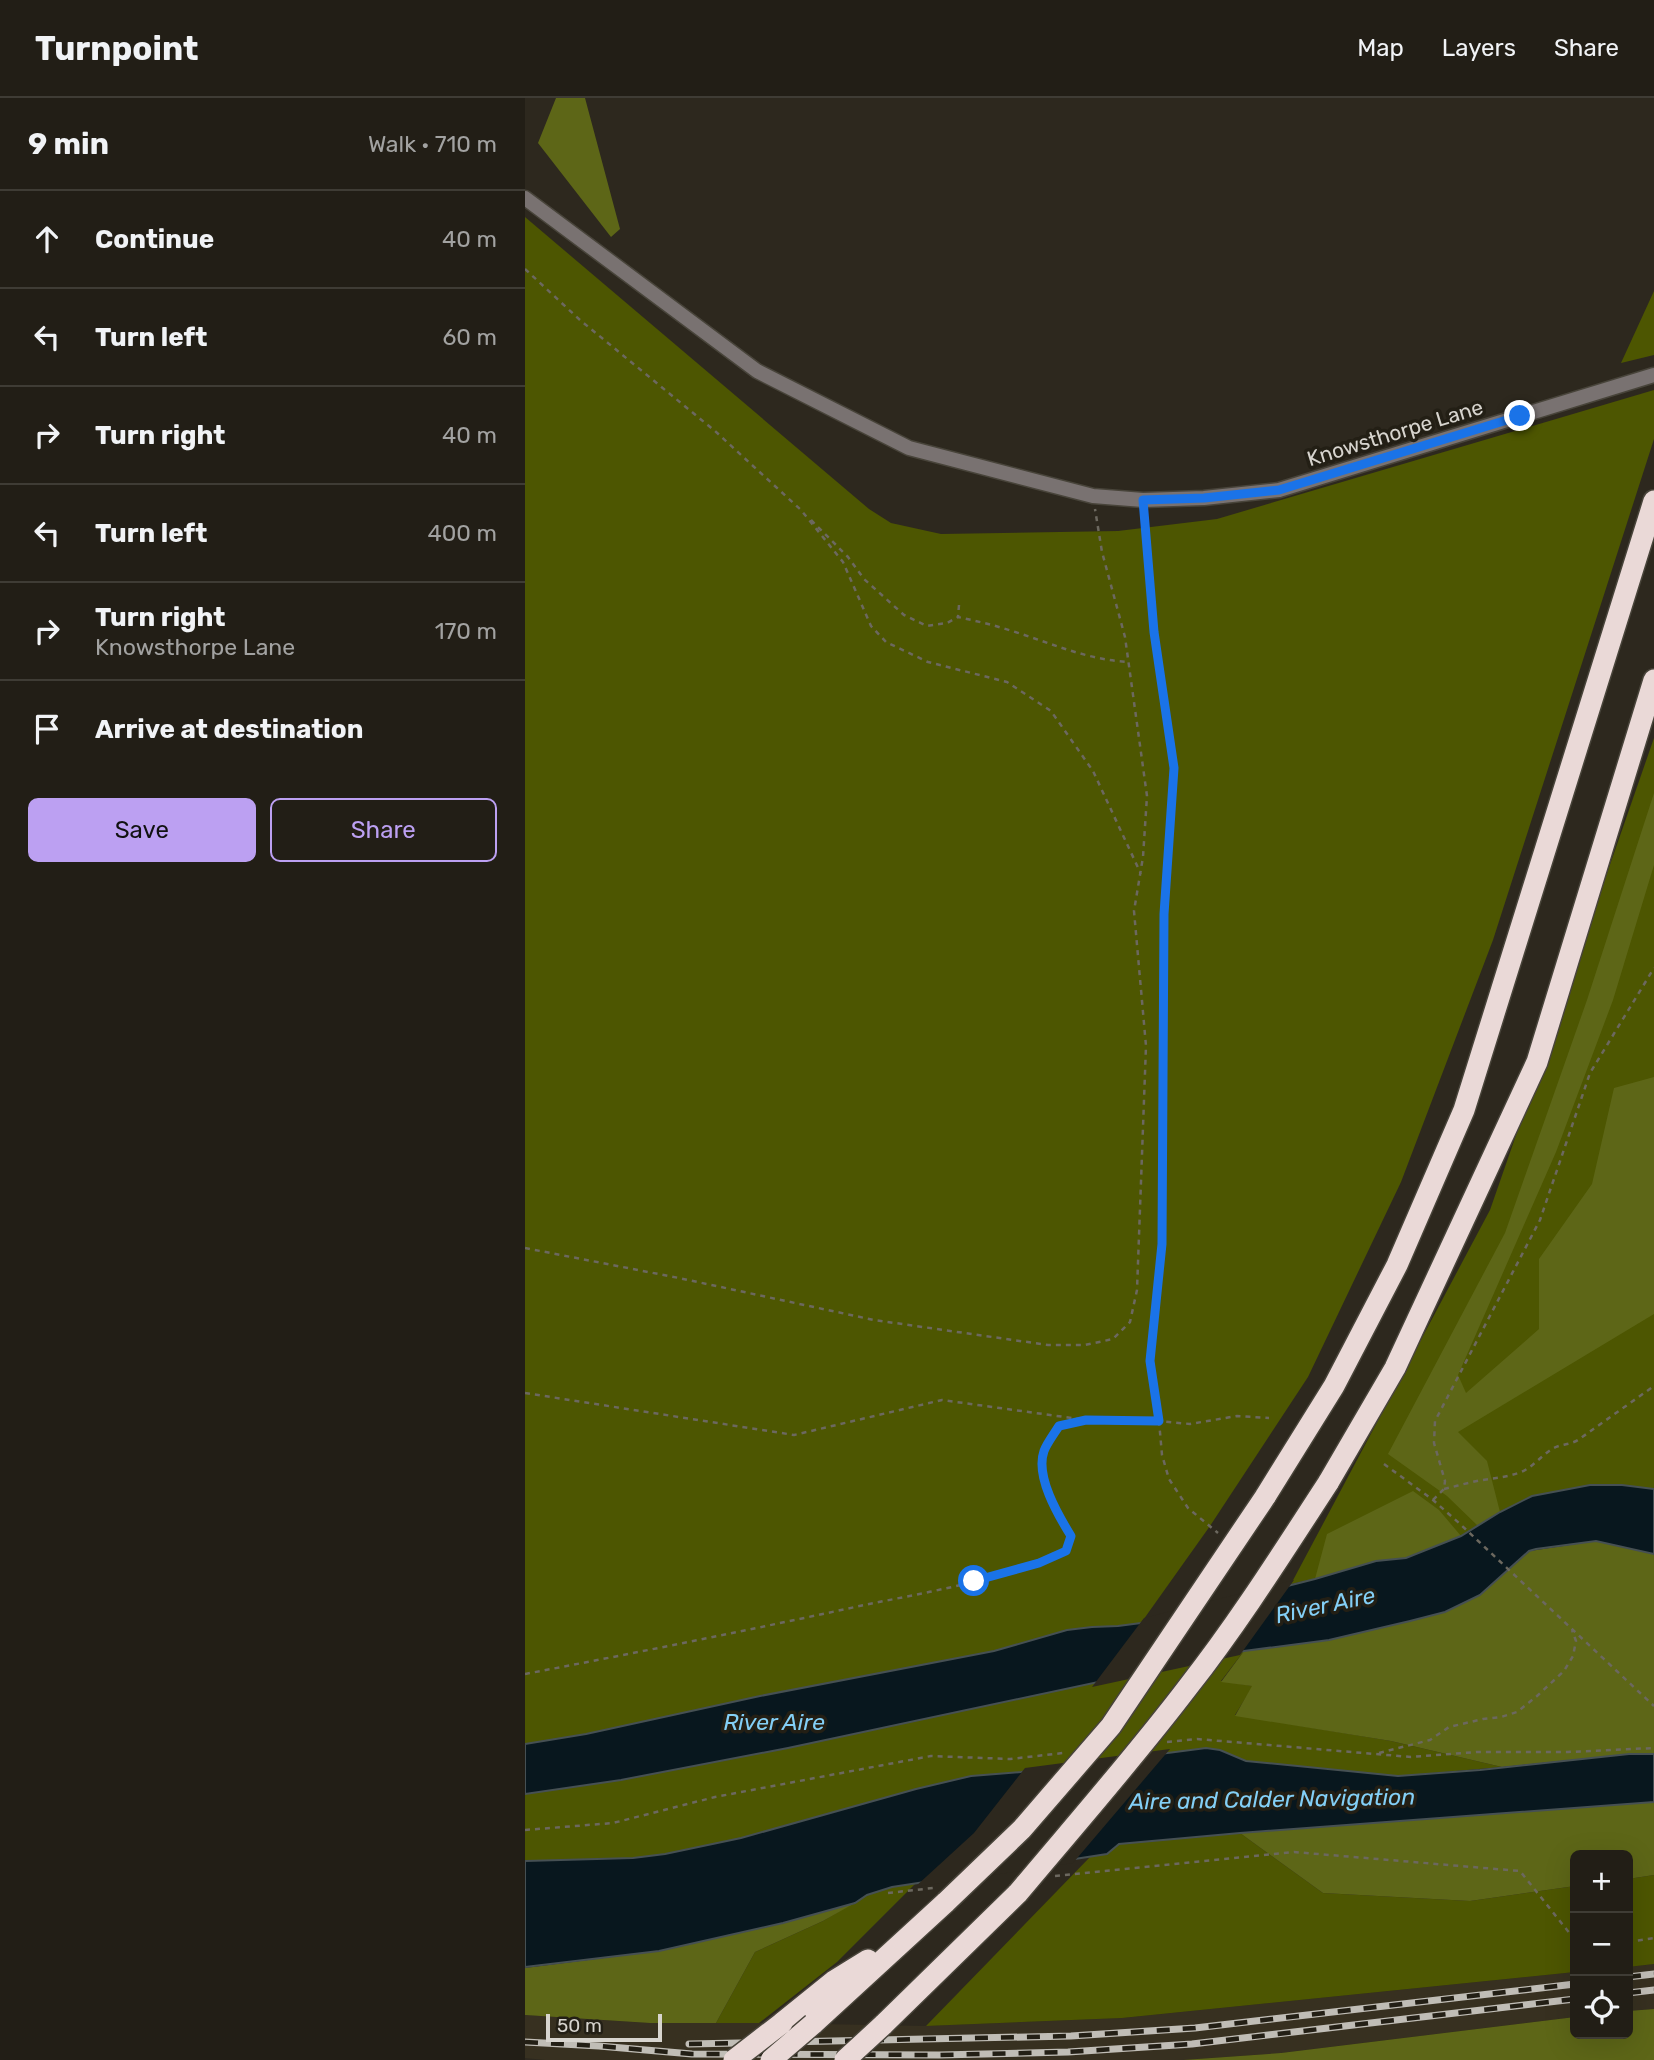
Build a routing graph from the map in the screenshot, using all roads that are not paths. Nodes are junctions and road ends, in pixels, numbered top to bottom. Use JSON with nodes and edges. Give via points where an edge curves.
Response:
{"nodes":[{"id":1,"x":525,"y":198,"type":"edge"},
{"id":2,"x":1654,"y":375,"type":"edge"},
{"id":3,"x":1654,"y":501,"type":"edge"},
{"id":4,"x":1654,"y":680,"type":"edge"},
{"id":5,"x":916,"y":1931,"type":"junction"},
{"id":6,"x":734,"y":2060,"type":"edge"},
{"id":7,"x":771,"y":2060,"type":"edge"},
{"id":8,"x":845,"y":2060,"type":"edge"}],
"edges":[{"from":1,"to":2,"type":"street","name":"Knowsthorpe Lane","via":[[757,371],[909,448],[1093,495],[1143,500],[1279,490]]},
{"from":3,"to":5,"type":"highway","bridge":true,"via":[[1464,1110],[1397,1265],[1333,1385],[1265,1497],[1111,1726],[1022,1829],[944,1894]]},
{"from":4,"to":8,"type":"highway","bridge":true,"via":[[1537,1062],[1395,1368],[1328,1483],[1252,1600],[1124,1769],[1018,1893]]},
{"from":5,"to":6,"type":"highway","bridge":true,"via":[[834,1982]]},
{"from":5,"to":7,"type":"highway","bridge":true}]}
